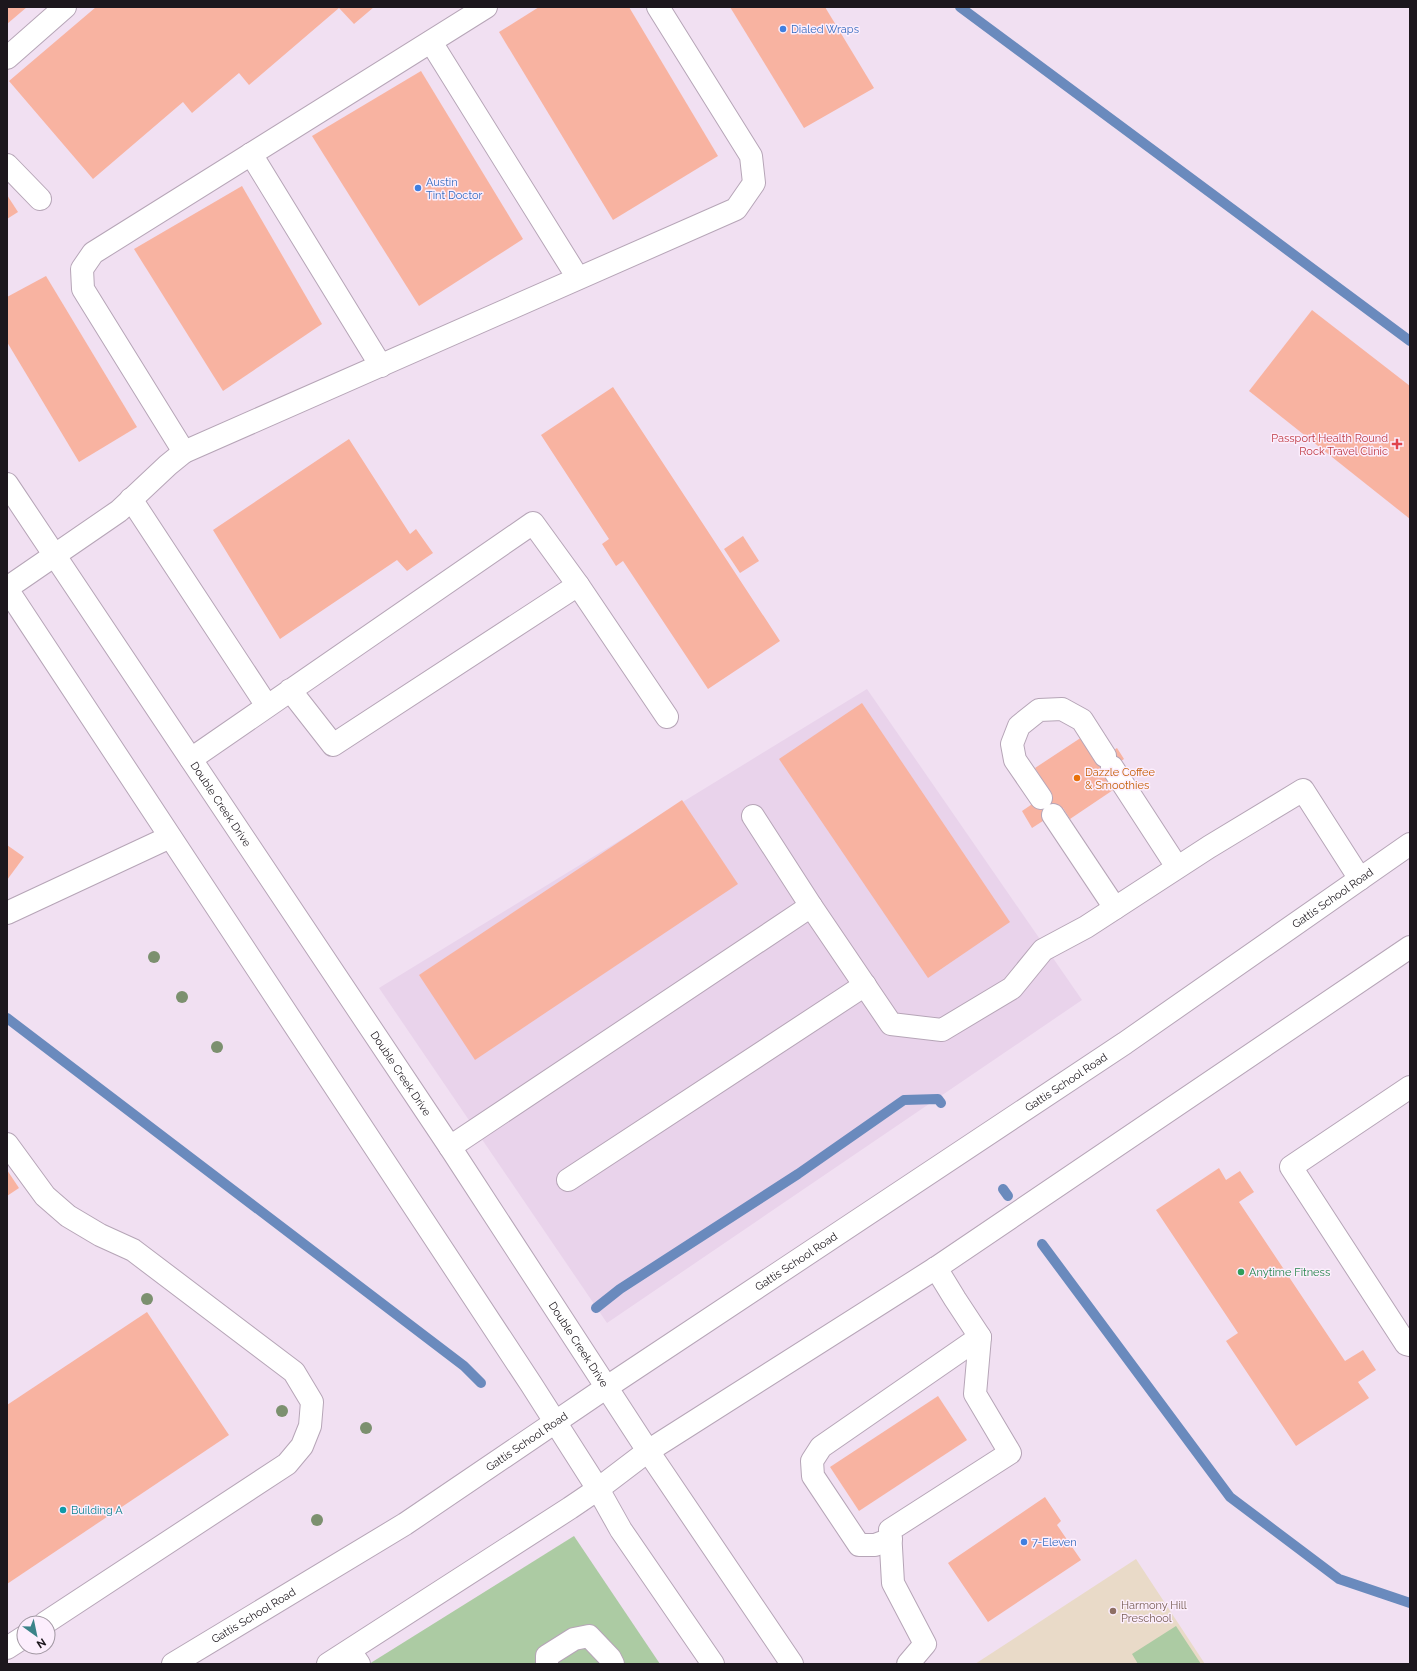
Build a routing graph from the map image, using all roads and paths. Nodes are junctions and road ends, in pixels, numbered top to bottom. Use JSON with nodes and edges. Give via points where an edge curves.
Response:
{"nodes":[{"id":1,"x":65,"y":7,"type":"edge"},
{"id":2,"x":486,"y":7,"type":"edge"},
{"id":3,"x":658,"y":7,"type":"edge"},
{"id":4,"x":431,"y":42,"type":"junction"},
{"id":5,"x":7,"y":58,"type":"edge"},
{"id":6,"x":251,"y":154,"type":"junction"},
{"id":7,"x":7,"y":165,"type":"edge"},
{"id":8,"x":40,"y":199,"type":"dead end"},
{"id":9,"x":578,"y":278,"type":"junction"},
{"id":10,"x":381,"y":366,"type":"junction"},
{"id":11,"x":184,"y":452,"type":"junction"},
{"id":12,"x":7,"y":484,"type":"edge"},
{"id":13,"x":131,"y":499,"type":"junction"},
{"id":14,"x":55,"y":555,"type":"junction"},
{"id":15,"x":578,"y":585,"type":"junction"},
{"id":16,"x":7,"y":589,"type":"edge"},
{"id":17,"x":290,"y":690,"type":"junction"},
{"id":18,"x":267,"y":706,"type":"junction"},
{"id":19,"x":667,"y":717,"type":"dead end"},
{"id":20,"x":191,"y":759,"type":"junction"},
{"id":21,"x":753,"y":816,"type":"dead end"},
{"id":22,"x":170,"y":837,"type":"junction"},
{"id":23,"x":1410,"y":844,"type":"edge"},
{"id":24,"x":1177,"y":867,"type":"junction"},
{"id":25,"x":1360,"y":879,"type":"junction"},
{"id":26,"x":811,"y":906,"type":"junction"},
{"id":27,"x":1115,"y":908,"type":"junction"},
{"id":28,"x":7,"y":913,"type":"edge"},
{"id":29,"x":1408,"y":953,"type":"edge"},
{"id":30,"x":865,"y":985,"type":"junction"},
{"id":31,"x":1410,"y":1087,"type":"edge"},
{"id":32,"x":7,"y":1144,"type":"edge"},
{"id":33,"x":450,"y":1147,"type":"junction"},
{"id":34,"x":568,"y":1180,"type":"dead end"},
{"id":35,"x":936,"y":1268,"type":"junction"},
{"id":36,"x":980,"y":1337,"type":"junction"},
{"id":37,"x":1410,"y":1345,"type":"edge"},
{"id":38,"x":607,"y":1387,"type":"junction"},
{"id":39,"x":555,"y":1423,"type":"junction"},
{"id":40,"x":648,"y":1451,"type":"junction"},
{"id":41,"x":598,"y":1489,"type":"junction"},
{"id":42,"x":891,"y":1539,"type":"junction"},
{"id":43,"x":56,"y":1616,"type":"edge"},
{"id":44,"x":16,"y":1642,"type":"edge"},
{"id":45,"x":7,"y":1648,"type":"edge"},
{"id":46,"x":354,"y":1657,"type":"edge"},
{"id":47,"x":173,"y":1664,"type":"edge"},
{"id":48,"x":328,"y":1664,"type":"edge"},
{"id":49,"x":547,"y":1664,"type":"edge"},
{"id":50,"x":613,"y":1664,"type":"edge"},
{"id":51,"x":712,"y":1664,"type":"edge"},
{"id":52,"x":792,"y":1664,"type":"edge"},
{"id":53,"x":908,"y":1664,"type":"edge"}],
"edges":[{"from":1,"to":5,"type":"main road"},
{"from":2,"to":4,"type":"main road"},
{"from":3,"to":9,"type":"main road","via":[[751,156],[754,183],[736,209]]},
{"from":4,"to":6,"type":"main road"},
{"from":4,"to":9,"type":"main road"},
{"from":6,"to":10,"type":"main road"},
{"from":6,"to":11,"type":"main road","via":[[93,253],[82,269],[83,289]]},
{"from":7,"to":8,"type":"main road"},
{"from":9,"to":10,"type":"main road"},
{"from":10,"to":11,"type":"main road"},
{"from":11,"to":13,"type":"main road"},
{"from":12,"to":14,"type":"main road","name":"Double Creek Drive"},
{"from":13,"to":14,"type":"main road","via":[[119,511]]},
{"from":13,"to":18,"type":"main road"},
{"from":14,"to":16,"type":"main road"},
{"from":14,"to":20,"type":"main road","name":"Double Creek Drive"},
{"from":15,"to":17,"type":"main road","via":[[333,746]]},
{"from":15,"to":17,"type":"main road","via":[[533,523]]},
{"from":15,"to":19,"type":"main road"},
{"from":16,"to":22,"type":"main road"},
{"from":17,"to":18,"type":"main road"},
{"from":18,"to":20,"type":"main road"},
{"from":20,"to":33,"type":"main road","name":"Double Creek Drive"},
{"from":21,"to":26,"type":"main road"},
{"from":22,"to":28,"type":"main road"},
{"from":22,"to":39,"type":"main road"},
{"from":23,"to":25,"type":"main road","name":"Gattis School Road"},
{"from":24,"to":25,"type":"main road","via":[[1303,790]]},
{"from":24,"to":27,"type":"main road"},
{"from":24,"to":27,"type":"main road","via":[[1082,720],[1062,709],[1040,710],[1019,726],[1012,744],[1015,760]]},
{"from":25,"to":38,"type":"main road","name":"Gattis School Road","via":[[1125,1043]]},
{"from":26,"to":30,"type":"main road"},
{"from":26,"to":33,"type":"main road"},
{"from":27,"to":30,"type":"main road","via":[[1043,950],[1012,988],[942,1030],[891,1024]]},
{"from":29,"to":35,"type":"main road"},
{"from":30,"to":34,"type":"main road"},
{"from":31,"to":37,"type":"main road","via":[[1291,1167],[1406,1344]]},
{"from":32,"to":43,"type":"main road","via":[[45,1196],[68,1216],[100,1235],[133,1250],[294,1372],[312,1402],[310,1426],[302,1446],[287,1464]]},
{"from":33,"to":38,"type":"main road","name":"Double Creek Drive"},
{"from":35,"to":36,"type":"main road"},
{"from":35,"to":40,"type":"main road"},
{"from":36,"to":42,"type":"main road","via":[[975,1394],[1010,1453],[890,1530]]},
{"from":36,"to":42,"type":"main road","via":[[821,1447],[812,1461],[813,1476],[859,1545],[875,1545]]},
{"from":38,"to":39,"type":"main road","name":"Gattis School Road"},
{"from":38,"to":40,"type":"main road","name":"Double Creek Drive"},
{"from":39,"to":41,"type":"main road"},
{"from":39,"to":47,"type":"main road","name":"Gattis School Road","via":[[406,1524]]},
{"from":40,"to":41,"type":"main road"},
{"from":40,"to":52,"type":"main road","name":"Double Creek Drive"},
{"from":41,"to":46,"type":"main road"},
{"from":41,"to":51,"type":"main road","via":[[621,1530]]},
{"from":42,"to":53,"type":"main road","via":[[893,1583],[925,1644]]},
{"from":44,"to":45,"type":"main road"},
{"from":46,"to":48,"type":"main road"},
{"from":49,"to":50,"type":"main road","via":[[547,1656],[574,1639],[589,1636]]}]}
